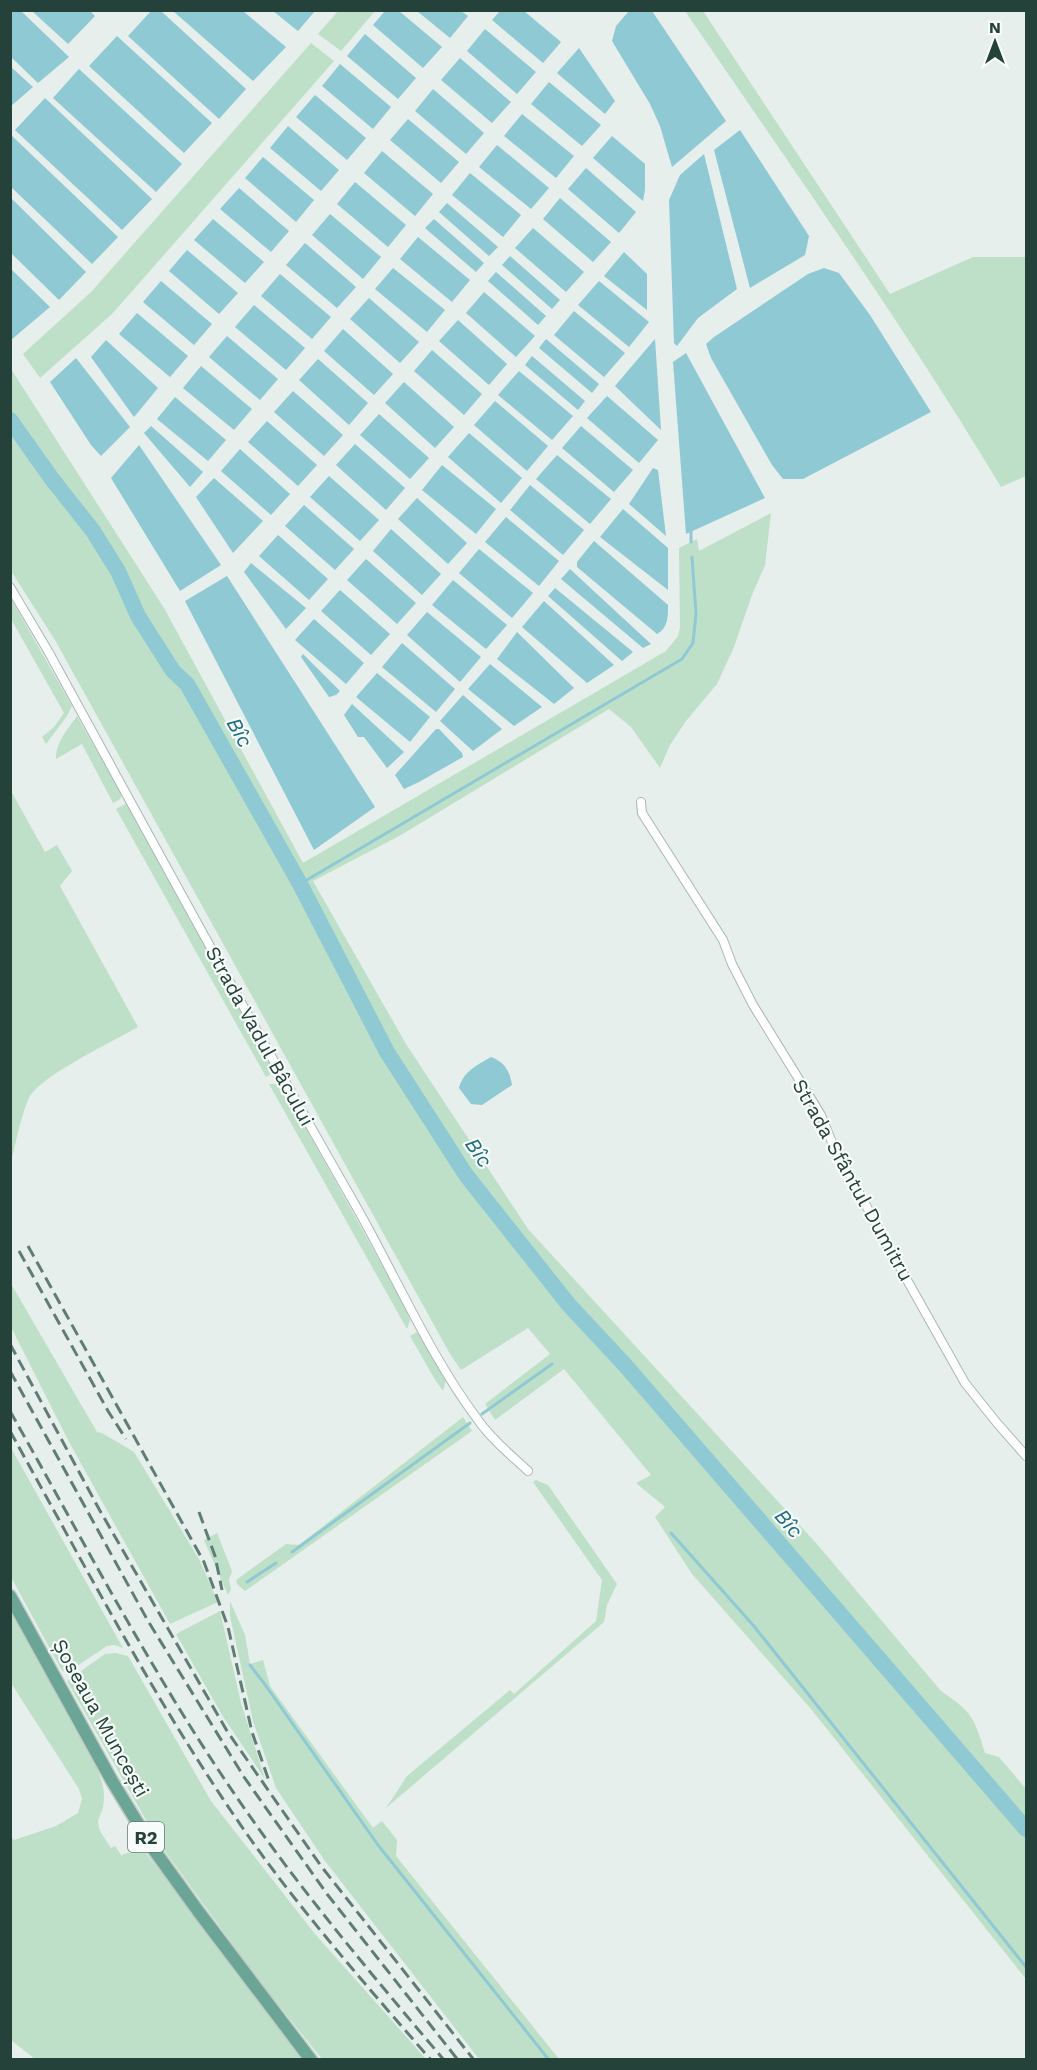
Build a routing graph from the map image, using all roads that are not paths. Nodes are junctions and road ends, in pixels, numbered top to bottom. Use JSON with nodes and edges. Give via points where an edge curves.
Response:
{"nodes":[{"id":1,"x":10,"y":587,"type":"edge"},
{"id":2,"x":641,"y":802,"type":"dead end"},
{"id":3,"x":1026,"y":1456,"type":"edge"},
{"id":4,"x":528,"y":1471,"type":"dead end"},
{"id":5,"x":10,"y":1596,"type":"edge"},
{"id":6,"x":311,"y":2060,"type":"edge"}],
"edges":[{"from":1,"to":4,"type":"street","name":"Strada Vadul Bâcului","via":[[426,1337],[477,1420]]},
{"from":2,"to":3,"type":"street","name":"Strada Sfântul Dumitru","via":[[642,813],[723,940],[753,1005],[821,1115],[884,1239],[965,1383]]},
{"from":5,"to":6,"type":"main road","name":"Șoseaua Muncești","number":"R2","via":[[154,1850]]}]}
